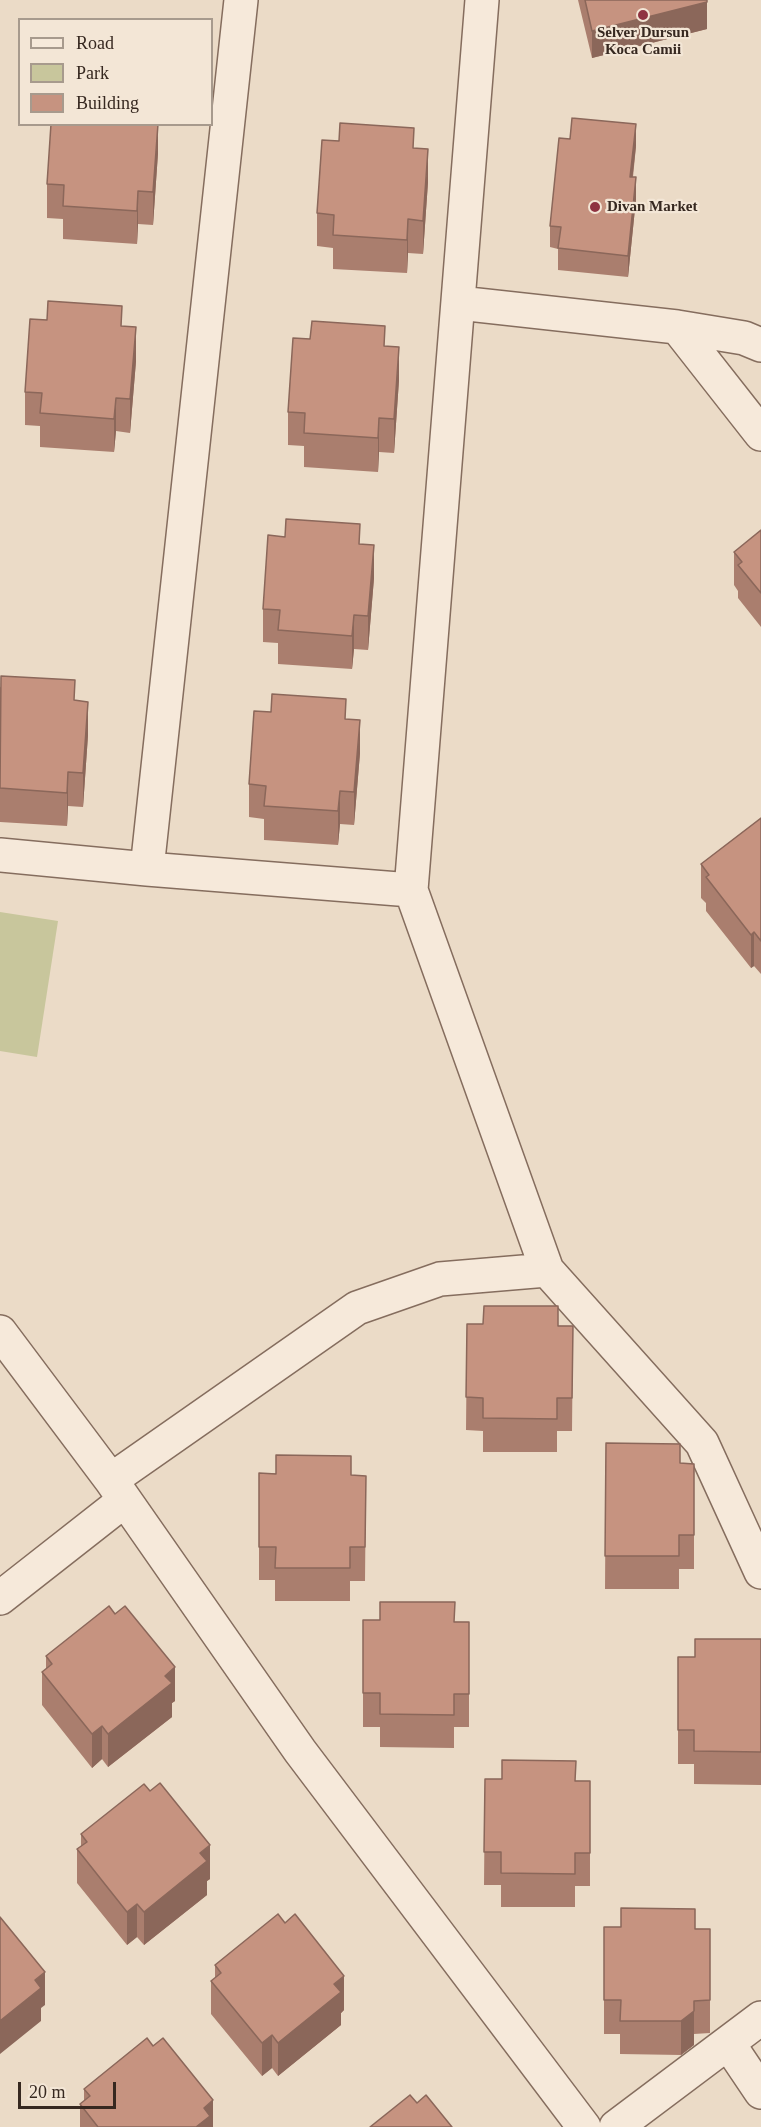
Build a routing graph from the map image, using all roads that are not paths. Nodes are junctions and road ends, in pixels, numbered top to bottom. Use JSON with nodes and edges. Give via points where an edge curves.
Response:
{"nodes":[{"id":1,"x":241,"y":0,"type":"edge"},
{"id":2,"x":483,"y":0,"type":"edge"},
{"id":3,"x":459,"y":303,"type":"junction"},
{"id":4,"x":677,"y":327,"type":"junction"},
{"id":5,"x":761,"y":345,"type":"edge"},
{"id":6,"x":761,"y":434,"type":"edge"},
{"id":7,"x":0,"y":855,"type":"edge"},
{"id":8,"x":147,"y":869,"type":"junction"},
{"id":9,"x":411,"y":890,"type":"junction"},
{"id":10,"x":547,"y":1270,"type":"junction"},
{"id":11,"x":0,"y":1332,"type":"edge"},
{"id":12,"x":118,"y":1490,"type":"junction"},
{"id":13,"x":761,"y":1572,"type":"edge"},
{"id":14,"x":0,"y":1598,"type":"edge"},
{"id":15,"x":761,"y":2018,"type":"edge"},
{"id":16,"x":728,"y":2043,"type":"junction"},
{"id":17,"x":761,"y":2092,"type":"edge"},
{"id":18,"x":584,"y":2127,"type":"edge"},
{"id":19,"x":616,"y":2127,"type":"edge"}],
"edges":[{"from":1,"to":8,"type":"street"},
{"from":2,"to":3,"type":"street"},
{"from":3,"to":4,"type":"street"},
{"from":3,"to":9,"type":"street"},
{"from":4,"to":5,"type":"street","via":[[744,338]]},
{"from":4,"to":6,"type":"street"},
{"from":7,"to":8,"type":"street"},
{"from":8,"to":9,"type":"street"},
{"from":9,"to":10,"type":"street"},
{"from":10,"to":12,"type":"street","via":[[440,1280],[357,1308]]},
{"from":10,"to":13,"type":"street","via":[[702,1443]]},
{"from":11,"to":12,"type":"street"},
{"from":12,"to":14,"type":"street"},
{"from":12,"to":18,"type":"street","via":[[300,1751]]},
{"from":15,"to":16,"type":"street"},
{"from":16,"to":17,"type":"street"},
{"from":16,"to":19,"type":"street"}]}
